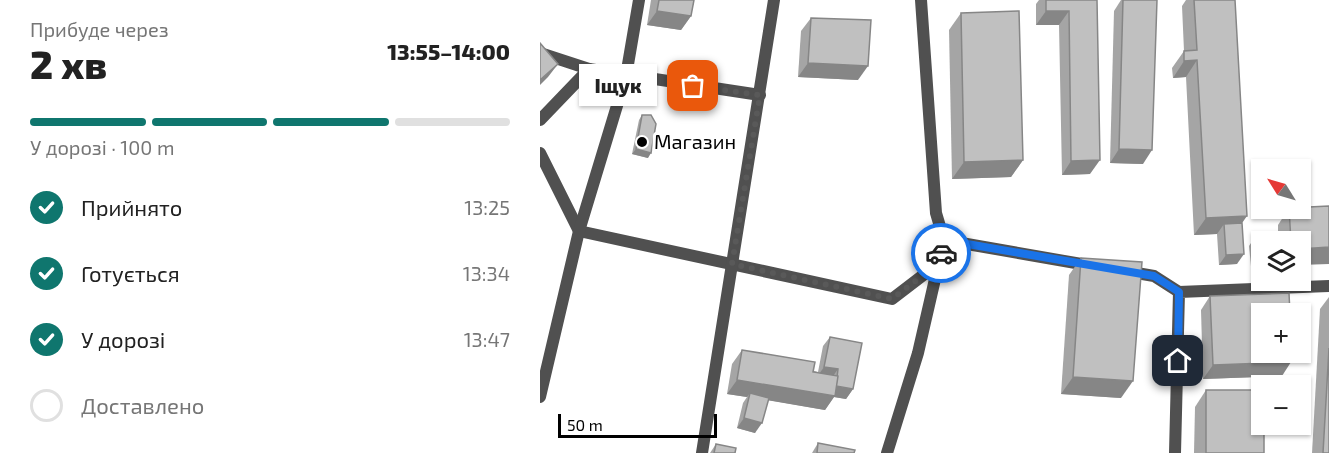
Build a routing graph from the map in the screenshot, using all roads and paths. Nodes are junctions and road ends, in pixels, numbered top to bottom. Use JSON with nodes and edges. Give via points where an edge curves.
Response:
{"nodes":[{"id":1,"x":639,"y":0,"type":"edge"},
{"id":2,"x":774,"y":0,"type":"edge"},
{"id":3,"x":921,"y":0,"type":"edge"},
{"id":4,"x":540,"y":53,"type":"edge"},
{"id":5,"x":589,"y":69,"type":"junction"},
{"id":6,"x":626,"y":76,"type":"junction"},
{"id":7,"x":760,"y":95,"type":"junction"},
{"id":8,"x":540,"y":120,"type":"edge"},
{"id":9,"x":540,"y":153,"type":"edge"},
{"id":10,"x":579,"y":231,"type":"junction"},
{"id":11,"x":944,"y":240,"type":"junction"},
{"id":12,"x":939,"y":263,"type":"junction"},
{"id":13,"x":732,"y":264,"type":"junction"},
{"id":14,"x":1329,"y":286,"type":"edge"},
{"id":15,"x":1179,"y":292,"type":"junction"},
{"id":16,"x":540,"y":397,"type":"edge"},
{"id":17,"x":702,"y":453,"type":"edge"},
{"id":18,"x":887,"y":453,"type":"edge"},
{"id":19,"x":1175,"y":453,"type":"edge"}],
"edges":[{"from":1,"to":6,"type":"street"},
{"from":2,"to":7,"type":"street"},
{"from":3,"to":11,"type":"street","via":[[936,213]]},
{"from":4,"to":5,"type":"street"},
{"from":5,"to":6,"type":"street"},
{"from":5,"to":8,"type":"street"},
{"from":6,"to":7,"type":"street"},
{"from":6,"to":10,"type":"street"},
{"from":7,"to":13,"type":"street"},
{"from":9,"to":10,"type":"street"},
{"from":10,"to":13,"type":"street"},
{"from":10,"to":16,"type":"street"},
{"from":11,"to":12,"type":"street"},
{"from":11,"to":15,"type":"street","via":[[1154,276]]},
{"from":12,"to":13,"type":"street","via":[[892,299]]},
{"from":12,"to":18,"type":"street","via":[[918,353]]},
{"from":13,"to":17,"type":"street"},
{"from":14,"to":15,"type":"street"},
{"from":15,"to":19,"type":"street"}]}
